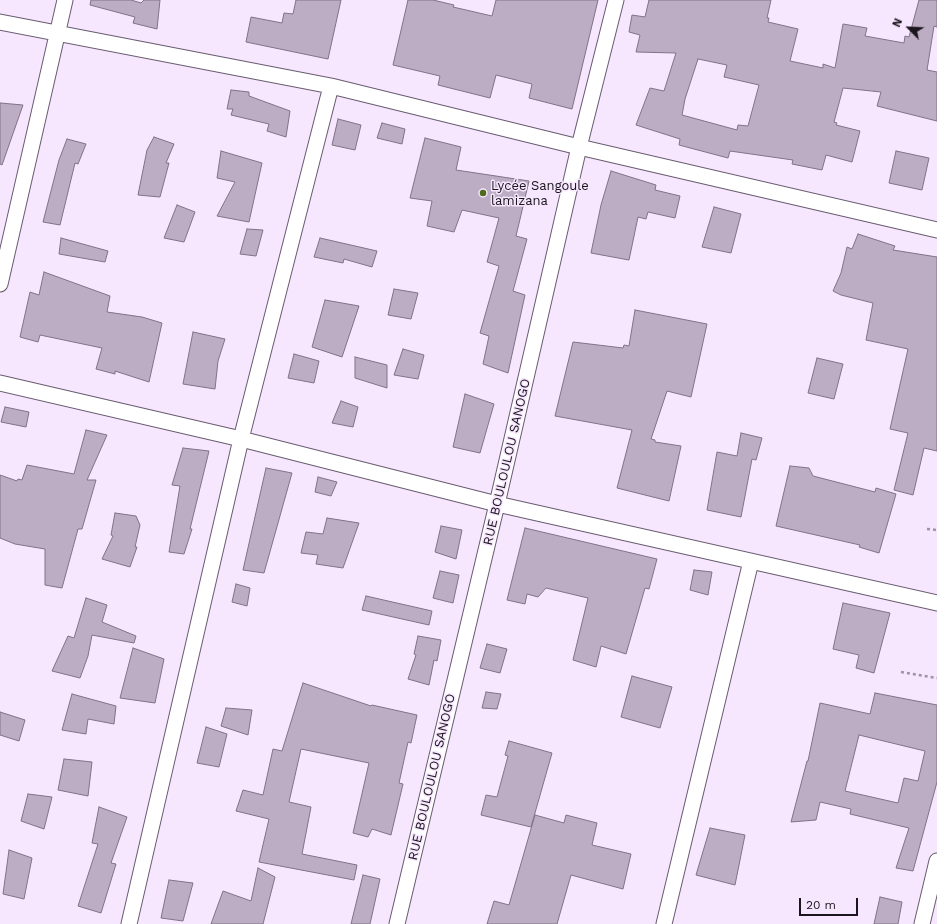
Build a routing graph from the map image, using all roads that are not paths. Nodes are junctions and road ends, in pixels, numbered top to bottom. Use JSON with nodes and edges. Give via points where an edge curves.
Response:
{"nodes":[{"id":1,"x":65,"y":0,"type":"edge"},
{"id":2,"x":616,"y":0,"type":"edge"},
{"id":3,"x":0,"y":22,"type":"edge"},
{"id":4,"x":58,"y":34,"type":"junction"},
{"id":5,"x":331,"y":86,"type":"junction"},
{"id":6,"x":579,"y":148,"type":"junction"},
{"id":7,"x":937,"y":230,"type":"edge"},
{"id":8,"x":0,"y":284,"type":"edge"},
{"id":9,"x":0,"y":383,"type":"edge"},
{"id":10,"x":241,"y":438,"type":"junction"},
{"id":11,"x":497,"y":504,"type":"junction"},
{"id":12,"x":751,"y":561,"type":"junction"},
{"id":13,"x":937,"y":603,"type":"edge"},
{"id":14,"x":937,"y":861,"type":"edge"},
{"id":15,"x":129,"y":924,"type":"edge"},
{"id":16,"x":397,"y":924,"type":"edge"},
{"id":17,"x":664,"y":924,"type":"edge"},
{"id":18,"x":922,"y":924,"type":"edge"}],
"edges":[{"from":1,"to":4,"type":"street"},
{"from":2,"to":6,"type":"street","name":"RUE BOULOULOU SANOGO"},
{"from":3,"to":4,"type":"street"},
{"from":4,"to":5,"type":"street"},
{"from":4,"to":8,"type":"street"},
{"from":5,"to":6,"type":"street"},
{"from":5,"to":10,"type":"street"},
{"from":6,"to":7,"type":"street"},
{"from":6,"to":11,"type":"street","name":"RUE BOULOULOU SANOGO"},
{"from":9,"to":10,"type":"street"},
{"from":10,"to":11,"type":"street"},
{"from":10,"to":15,"type":"street"},
{"from":11,"to":12,"type":"street"},
{"from":11,"to":16,"type":"street","name":"RUE BOULOULOU SANOGO"},
{"from":12,"to":13,"type":"street"},
{"from":12,"to":17,"type":"street"},
{"from":14,"to":18,"type":"street"}]}
